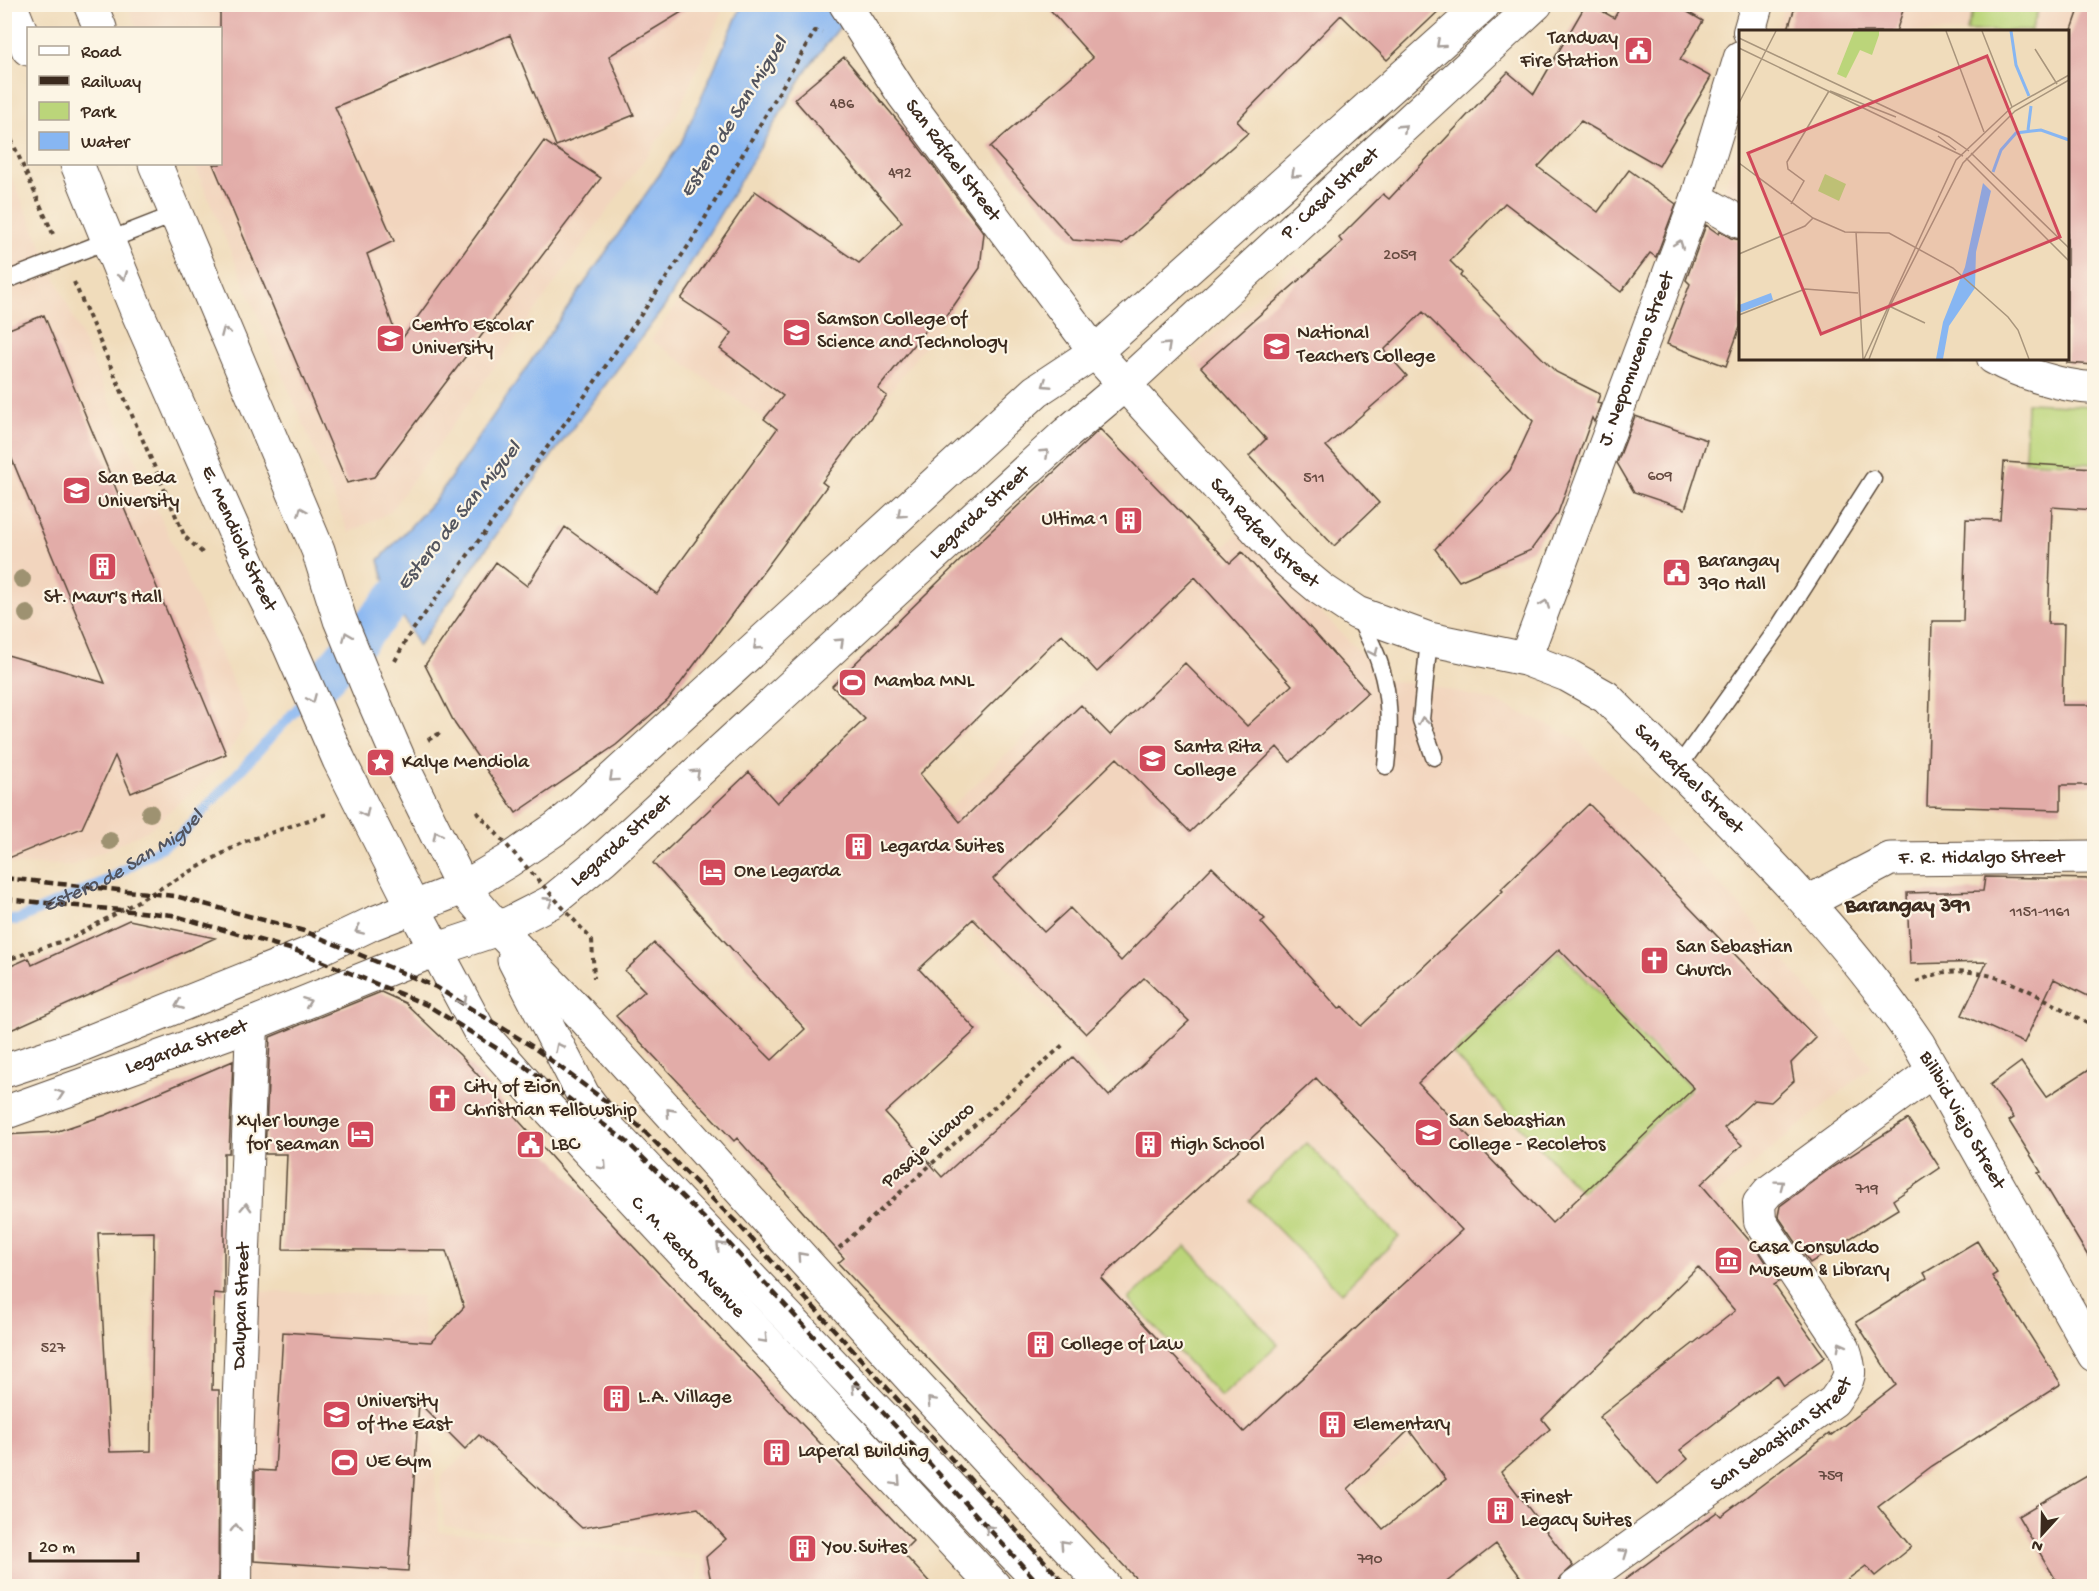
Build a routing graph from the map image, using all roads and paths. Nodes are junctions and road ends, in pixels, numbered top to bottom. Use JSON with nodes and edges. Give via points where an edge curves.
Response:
{"nodes":[{"id":1,"x":10,"y":4,"type":"edge"},
{"id":2,"x":90,"y":4,"type":"edge"},
{"id":3,"x":1484,"y":4,"type":"edge"},
{"id":4,"x":1757,"y":4,"type":"edge"},
{"id":5,"x":849,"y":11,"type":"edge"},
{"id":6,"x":1517,"y":11,"type":"edge"},
{"id":7,"x":100,"y":27,"type":"edge"},
{"id":8,"x":1750,"y":30,"type":"edge"},
{"id":9,"x":814,"y":31,"type":"dead end"},
{"id":10,"x":27,"y":46,"type":"edge"},
{"id":11,"x":1739,"y":60,"type":"edge"},
{"id":12,"x":4,"y":123,"type":"edge"},
{"id":13,"x":77,"y":165,"type":"edge"},
{"id":14,"x":155,"y":165,"type":"edge"},
{"id":15,"x":1696,"y":198,"type":"junction"},
{"id":16,"x":176,"y":214,"type":"junction"},
{"id":17,"x":1739,"y":221,"type":"edge"},
{"id":18,"x":109,"y":240,"type":"junction"},
{"id":19,"x":63,"y":257,"type":"junction"},
{"id":20,"x":4,"y":280,"type":"edge"},
{"id":21,"x":1095,"y":352,"type":"junction"},
{"id":22,"x":1996,"y":360,"type":"edge"},
{"id":23,"x":1124,"y":385,"type":"junction"},
{"id":24,"x":2094,"y":388,"type":"edge"},
{"id":25,"x":1873,"y":479,"type":"dead end"},
{"id":26,"x":185,"y":537,"type":"dead end"},
{"id":27,"x":1357,"y":614,"type":"junction"},
{"id":28,"x":407,"y":638,"type":"dead end"},
{"id":29,"x":1429,"y":639,"type":"junction"},
{"id":30,"x":1525,"y":659,"type":"junction"},
{"id":31,"x":1434,"y":757,"type":"dead end"},
{"id":32,"x":1386,"y":766,"type":"dead end"},
{"id":33,"x":1677,"y":769,"type":"junction"},
{"id":34,"x":360,"y":803,"type":"junction"},
{"id":35,"x":477,"y":812,"type":"dead end"},
{"id":36,"x":2094,"y":857,"type":"edge"},
{"id":37,"x":463,"y":888,"type":"junction"},
{"id":38,"x":1808,"y":902,"type":"junction"},
{"id":39,"x":413,"y":908,"type":"junction"},
{"id":40,"x":498,"y":929,"type":"junction"},
{"id":41,"x":592,"y":940,"type":"dead end"},
{"id":42,"x":435,"y":950,"type":"junction"},
{"id":43,"x":4,"y":961,"type":"edge"},
{"id":44,"x":1893,"y":1005,"type":"junction"},
{"id":45,"x":252,"y":1023,"type":"junction"},
{"id":46,"x":2094,"y":1027,"type":"edge"},
{"id":47,"x":1065,"y":1043,"type":"dead end"},
{"id":48,"x":1934,"y":1070,"type":"junction"},
{"id":49,"x":4,"y":1071,"type":"edge"},
{"id":50,"x":4,"y":1113,"type":"edge"},
{"id":51,"x":813,"y":1270,"type":"junction"},
{"id":52,"x":2094,"y":1355,"type":"edge"},
{"id":53,"x":236,"y":1587,"type":"edge"},
{"id":54,"x":994,"y":1587,"type":"edge"},
{"id":55,"x":1044,"y":1587,"type":"edge"},
{"id":56,"x":1104,"y":1587,"type":"edge"},
{"id":57,"x":1576,"y":1587,"type":"edge"}],
"edges":[{"from":1,"to":10,"type":"main road"},
{"from":2,"to":7,"type":"main road"},
{"from":3,"to":21,"type":"main road","name":"P. Casal Street","one_way":true},
{"from":4,"to":8,"type":"street"},
{"from":5,"to":21,"type":"street","name":"San Rafael Street","via":[[903,95]]},
{"from":23,"to":6,"type":"main road","name":"P. Casal Street","one_way":true},
{"from":9,"to":28,"type":"path","via":[[691,242],[587,393]]},
{"from":11,"to":15,"type":"street","name":"J. Nepomuceno Street"},
{"from":12,"to":19,"type":"path"},
{"from":13,"to":18,"type":"main road","name":"E. Mendiola Street"},
{"from":14,"to":16,"type":"main road"},
{"from":15,"to":17,"type":"street"},
{"from":30,"to":15,"type":"street","name":"J. Nepomuceno Street","one_way":true},
{"from":16,"to":18,"type":"lane"},
{"from":37,"to":16,"type":"main road","one_way":true,"via":[[369,690],[340,620],[318,550]]},
{"from":18,"to":19,"type":"lane"},
{"from":18,"to":34,"type":"main road","name":"E. Mendiola Street","one_way":true,"via":[[140,320],[250,567]]},
{"from":19,"to":20,"type":"lane"},
{"from":19,"to":26,"type":"path"},
{"from":21,"to":23,"type":"main road","name":"San Rafael Street"},
{"from":21,"to":37,"type":"main road","name":"Legarda Street","one_way":true,"via":[[1036,391],[577,811]]},
{"from":22,"to":24,"type":"street","via":[[2012,369]]},
{"from":23,"to":27,"type":"main road","name":"San Rafael Street","via":[[1279,554]]},
{"from":40,"to":23,"type":"main road","name":"Legarda Street","one_way":true,"via":[[551,902],[602,860]]},
{"from":25,"to":33,"type":"lane","via":[[1778,628]]},
{"from":27,"to":29,"type":"main road","name":"San Rafael Street"},
{"from":27,"to":32,"type":"lane","one_way":true,"via":[[1380,663],[1386,692],[1390,728]]},
{"from":29,"to":30,"type":"main road","name":"San Rafael Street"},
{"from":31,"to":29,"type":"lane","one_way":true,"via":[[1421,720]]},
{"from":30,"to":33,"type":"main road","name":"San Rafael Street","via":[[1567,675],[1606,697]]},
{"from":33,"to":38,"type":"main road","name":"San Rafael Street"},
{"from":34,"to":39,"type":"main road","name":"E. Mendiola Street","one_way":true},
{"from":34,"to":43,"type":"path","via":[[243,842],[74,937]]},
{"from":35,"to":41,"type":"path","bridge":true},
{"from":36,"to":38,"type":"main road","name":"F. R. Hidalgo Street","via":[[1890,860]]},
{"from":37,"to":39,"type":"main road","name":"Legarda Street"},
{"from":37,"to":40,"type":"main road","name":"C. M. Recto Avenue"},
{"from":38,"to":44,"type":"main road","name":"Bilibid Viejo Street"},
{"from":39,"to":42,"type":"main road","name":"C. M. Recto Avenue"},
{"from":39,"to":49,"type":"main road","name":"Legarda Street","one_way":true,"via":[[71,1049]]},
{"from":40,"to":42,"type":"main road","name":"Legarda Street"},
{"from":51,"to":40,"type":"main road","name":"C. M. Recto Avenue","one_way":true,"via":[[576,1009]]},
{"from":55,"to":40,"type":"main road","name":"C. M. Recto Avenue","one_way":true,"via":[[610,1130],[583,1095]]},
{"from":45,"to":42,"type":"main road","name":"Legarda Street","one_way":true},
{"from":42,"to":54,"type":"main road","name":"C. M. Recto Avenue","one_way":true,"via":[[480,1032]]},
{"from":44,"to":46,"type":"path","via":[[1911,984],[1945,972],[1969,971],[2003,978]]},
{"from":44,"to":48,"type":"main road","name":"Bilibid Viejo Street"},
{"from":50,"to":45,"type":"main road","name":"Legarda Street","one_way":true},
{"from":53,"to":45,"type":"street","name":"Dalupan Street","one_way":true},
{"from":47,"to":51,"type":"path","name":"Pasaje Licauco"},
{"from":48,"to":52,"type":"main road","name":"Bilibid Viejo Street"},
{"from":57,"to":48,"type":"street","name":"San Sebastian Street","one_way":true,"via":[[1834,1401],[1847,1381],[1850,1366],[1844,1348],[1760,1221],[1759,1203],[1768,1192]]},
{"from":56,"to":51,"type":"main road","name":"C. M. Recto Avenue","one_way":true}]}
